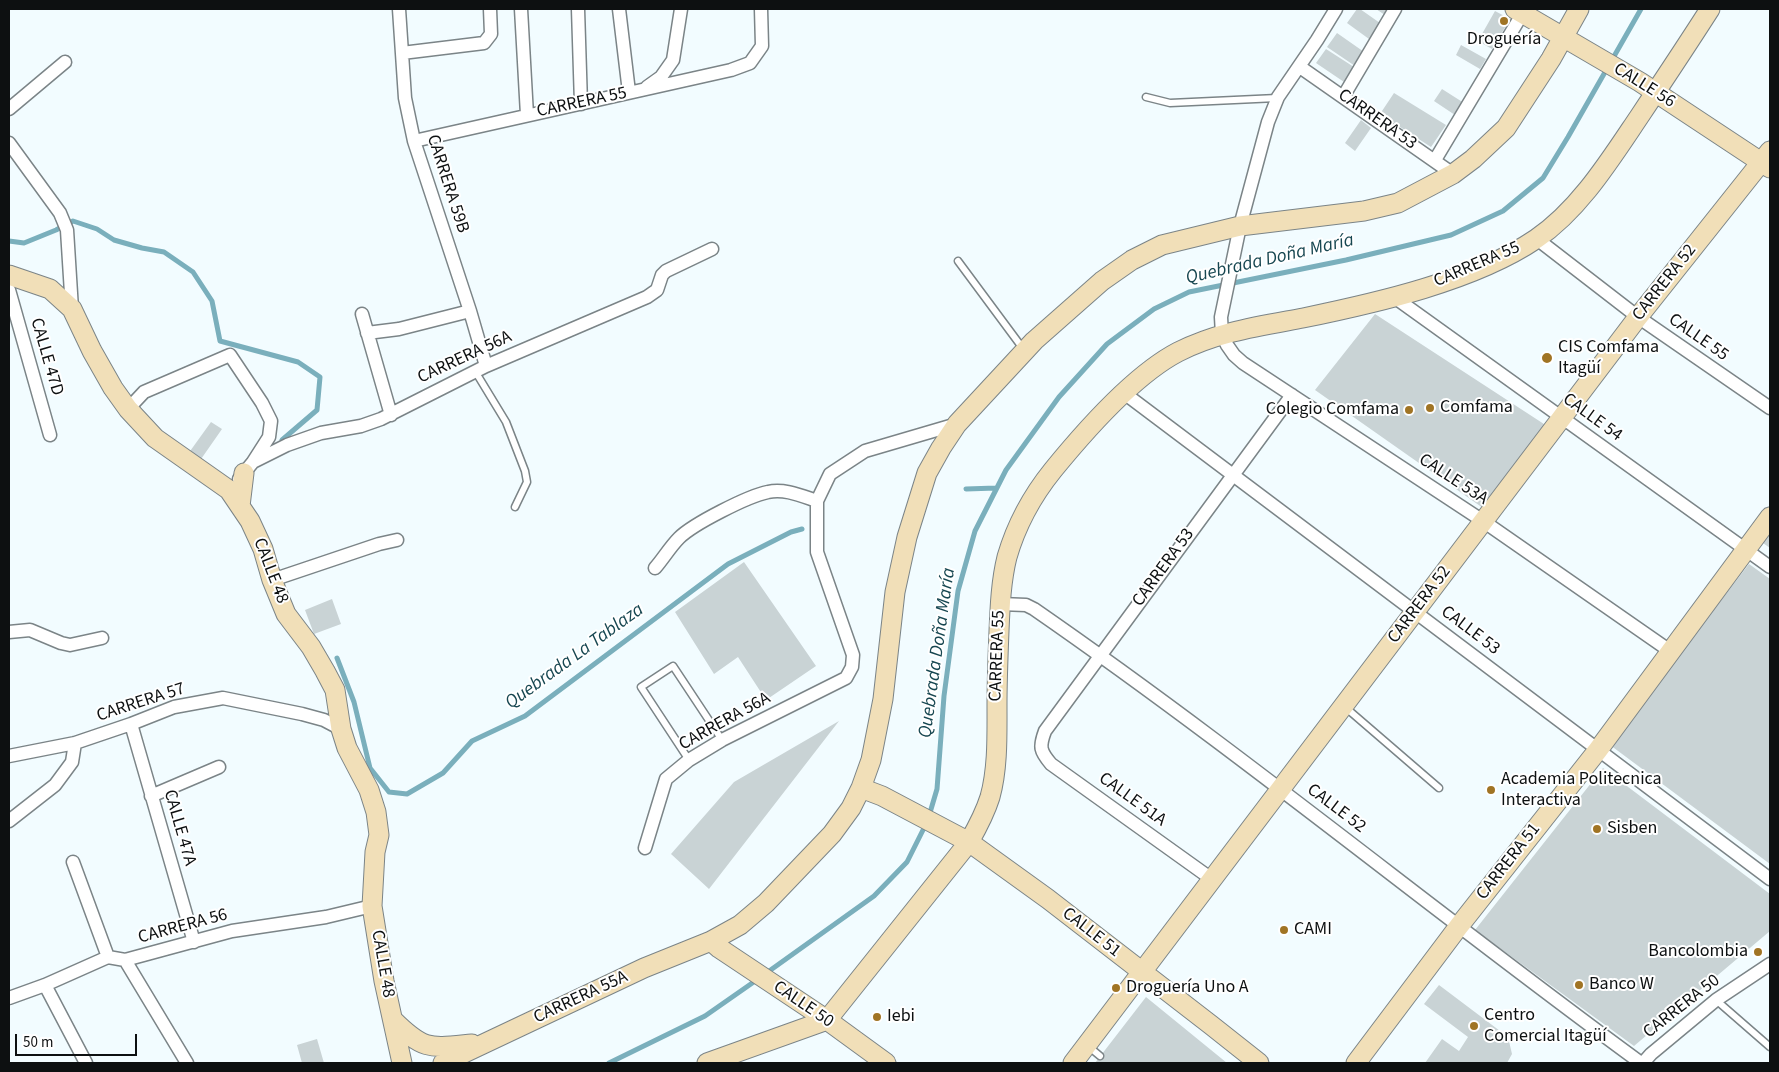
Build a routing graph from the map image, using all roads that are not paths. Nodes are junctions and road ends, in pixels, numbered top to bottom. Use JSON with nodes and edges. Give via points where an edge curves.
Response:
{"nodes":[{"id":1,"x":399,"y":9,"type":"edge"},
{"id":2,"x":490,"y":9,"type":"edge"},
{"id":3,"x":521,"y":9,"type":"edge"},
{"id":4,"x":578,"y":9,"type":"edge"},
{"id":5,"x":619,"y":9,"type":"edge"},
{"id":6,"x":681,"y":9,"type":"edge"},
{"id":7,"x":761,"y":9,"type":"edge"},
{"id":8,"x":1336,"y":9,"type":"edge"},
{"id":9,"x":1395,"y":9,"type":"edge"},
{"id":10,"x":1579,"y":9,"type":"edge"},
{"id":11,"x":1710,"y":9,"type":"edge"},
{"id":12,"x":1517,"y":15,"type":"edge"},
{"id":13,"x":1562,"y":36,"type":"junction"},
{"id":14,"x":402,"y":53,"type":"junction"},
{"id":15,"x":65,"y":62,"type":"dead end"},
{"id":16,"x":1300,"y":67,"type":"junction"},
{"id":17,"x":635,"y":91,"type":"junction"},
{"id":18,"x":1655,"y":93,"type":"junction"},
{"id":19,"x":1146,"y":97,"type":"dead end"},
{"id":20,"x":1343,"y":97,"type":"junction"},
{"id":21,"x":1278,"y":98,"type":"junction"},
{"id":22,"x":581,"y":104,"type":"junction"},
{"id":23,"x":9,"y":109,"type":"edge"},
{"id":24,"x":527,"y":115,"type":"junction"},
{"id":25,"x":414,"y":141,"type":"junction"},
{"id":26,"x":9,"y":143,"type":"edge"},
{"id":27,"x":1435,"y":160,"type":"junction"},
{"id":28,"x":1767,"y":160,"type":"edge"},
{"id":29,"x":1453,"y":174,"type":"junction"},
{"id":30,"x":1240,"y":226,"type":"junction"},
{"id":31,"x":1537,"y":239,"type":"junction"},
{"id":32,"x":712,"y":249,"type":"dead end"},
{"id":33,"x":958,"y":261,"type":"dead end"},
{"id":34,"x":9,"y":274,"type":"edge"},
{"id":35,"x":9,"y":290,"type":"edge"},
{"id":36,"x":1394,"y":297,"type":"junction"},
{"id":37,"x":72,"y":309,"type":"junction"},
{"id":38,"x":470,"y":311,"type":"junction"},
{"id":39,"x":362,"y":314,"type":"dead end"},
{"id":40,"x":1638,"y":317,"type":"junction"},
{"id":41,"x":367,"y":333,"type":"junction"},
{"id":42,"x":1222,"y":335,"type":"junction"},
{"id":43,"x":1025,"y":351,"type":"junction"},
{"id":44,"x":480,"y":368,"type":"junction"},
{"id":45,"x":1124,"y":393,"type":"junction"},
{"id":46,"x":1292,"y":395,"type":"junction"},
{"id":47,"x":1770,"y":408,"type":"edge"},
{"id":48,"x":128,"y":409,"type":"junction"},
{"id":49,"x":391,"y":415,"type":"junction"},
{"id":50,"x":1562,"y":418,"type":"junction"},
{"id":51,"x":957,"y":424,"type":"junction"},
{"id":52,"x":50,"y":434,"type":"dead end"},
{"id":53,"x":248,"y":468,"type":"junction"},
{"id":54,"x":1232,"y":475,"type":"junction"},
{"id":55,"x":229,"y":490,"type":"junction"},
{"id":56,"x":817,"y":502,"type":"junction"},
{"id":57,"x":240,"y":506,"type":"junction"},
{"id":58,"x":515,"y":506,"type":"dead end"},
{"id":59,"x":1770,"y":517,"type":"edge"},
{"id":60,"x":1483,"y":521,"type":"junction"},
{"id":61,"x":397,"y":540,"type":"dead end"},
{"id":62,"x":1746,"y":550,"type":"junction"},
{"id":63,"x":1770,"y":567,"type":"edge"},
{"id":64,"x":655,"y":568,"type":"dead end"},
{"id":65,"x":272,"y":580,"type":"junction"},
{"id":66,"x":1000,"y":604,"type":"junction"},
{"id":67,"x":1415,"y":612,"type":"junction"},
{"id":68,"x":9,"y":632,"type":"edge"},
{"id":69,"x":102,"y":638,"type":"dead end"},
{"id":70,"x":1670,"y":651,"type":"junction"},
{"id":71,"x":1100,"y":655,"type":"junction"},
{"id":72,"x":1344,"y":706,"type":"junction"},
{"id":73,"x":131,"y":724,"type":"junction"},
{"id":74,"x":341,"y":729,"type":"junction"},
{"id":75,"x":722,"y":740,"type":"junction"},
{"id":76,"x":75,"y":743,"type":"junction"},
{"id":77,"x":1040,"y":743,"type":"joint"},
{"id":78,"x":1598,"y":750,"type":"junction"},
{"id":79,"x":9,"y":756,"type":"edge"},
{"id":80,"x":689,"y":760,"type":"junction"},
{"id":81,"x":219,"y":767,"type":"dead end"},
{"id":82,"x":861,"y":788,"type":"junction"},
{"id":83,"x":1439,"y":788,"type":"dead end"},
{"id":84,"x":1281,"y":790,"type":"junction"},
{"id":85,"x":151,"y":796,"type":"junction"},
{"id":86,"x":9,"y":821,"type":"edge"},
{"id":87,"x":965,"y":840,"type":"junction"},
{"id":88,"x":645,"y":848,"type":"dead end"},
{"id":89,"x":73,"y":862,"type":"dead end"},
{"id":90,"x":1770,"y":879,"type":"edge"},
{"id":91,"x":1213,"y":880,"type":"junction"},
{"id":92,"x":372,"y":906,"type":"junction"},
{"id":93,"x":1459,"y":926,"type":"junction"},
{"id":94,"x":194,"y":942,"type":"junction"},
{"id":95,"x":715,"y":945,"type":"junction"},
{"id":96,"x":108,"y":957,"type":"junction"},
{"id":97,"x":125,"y":960,"type":"junction"},
{"id":98,"x":1770,"y":964,"type":"edge"},
{"id":99,"x":1142,"y":973,"type":"junction"},
{"id":100,"x":45,"y":985,"type":"junction"},
{"id":101,"x":9,"y":998,"type":"edge"},
{"id":102,"x":1716,"y":1000,"type":"junction"},
{"id":103,"x":821,"y":1016,"type":"junction"},
{"id":104,"x":393,"y":1020,"type":"junction"},
{"id":105,"x":487,"y":1042,"type":"junction"},
{"id":106,"x":1770,"y":1047,"type":"edge"},
{"id":107,"x":86,"y":1063,"type":"edge"},
{"id":108,"x":187,"y":1063,"type":"edge"},
{"id":109,"x":402,"y":1063,"type":"edge"},
{"id":110,"x":443,"y":1063,"type":"edge"},
{"id":111,"x":707,"y":1063,"type":"edge"},
{"id":112,"x":886,"y":1063,"type":"edge"},
{"id":113,"x":1073,"y":1063,"type":"edge"},
{"id":114,"x":1259,"y":1063,"type":"edge"},
{"id":115,"x":1356,"y":1063,"type":"edge"},
{"id":116,"x":1642,"y":1063,"type":"edge"}],
"edges":[{"from":1,"to":14,"type":"street","name":"CARRERA 59B"},
{"from":2,"to":14,"type":"street","via":[[491,34],[484,43]]},
{"from":3,"to":24,"type":"street"},
{"from":4,"to":22,"type":"street"},
{"from":5,"to":17,"type":"street"},
{"from":6,"to":17,"type":"street","via":[[673,60],[661,77]]},
{"from":7,"to":17,"type":"street","name":"CARRERA 55","via":[[762,46],[750,63]]},
{"from":8,"to":16,"type":"street"},
{"from":9,"to":20,"type":"street"},
{"from":10,"to":13,"type":"street"},
{"from":11,"to":18,"type":"street","name":"CARRERA 55"},
{"from":12,"to":13,"type":"street","name":"CALLE 56"},
{"from":12,"to":27,"type":"street"},
{"from":13,"to":18,"type":"street","name":"CALLE 56"},
{"from":13,"to":29,"type":"street","via":[[1506,128]]},
{"from":14,"to":25,"type":"street","name":"CARRERA 59B","via":[[405,98]]},
{"from":15,"to":23,"type":"street"},
{"from":16,"to":20,"type":"street","name":"CARRERA 53"},
{"from":16,"to":21,"type":"street"},
{"from":17,"to":22,"type":"street","name":"CARRERA 55"},
{"from":18,"to":28,"type":"street","name":"CALLE 56"},
{"from":18,"to":31,"type":"street","name":"CARRERA 55","via":[[1574,206]]},
{"from":19,"to":21,"type":"lane","via":[[1170,103]]},
{"from":20,"to":27,"type":"street","name":"CARRERA 53"},
{"from":21,"to":30,"type":"street","via":[[1268,122]]},
{"from":22,"to":24,"type":"street","name":"CARRERA 55"},
{"from":24,"to":25,"type":"street","name":"CARRERA 55"},
{"from":25,"to":38,"type":"street","name":"CARRERA 59B"},
{"from":26,"to":37,"type":"street","name":"CALLE 48","via":[[61,216],[67,230]]},
{"from":27,"to":29,"type":"street","name":"CARRERA 53"},
{"from":28,"to":40,"type":"street","name":"CARRERA 52"},
{"from":29,"to":30,"type":"street","via":[[1398,203],[1364,211]]},
{"from":30,"to":42,"type":"street","via":[[1221,311]]},
{"from":30,"to":43,"type":"street","name":"CARRERA 55A","via":[[1162,245],[1132,260],[1102,281]]},
{"from":31,"to":36,"type":"street","name":"CARRERA 55","via":[[1462,276]]},
{"from":31,"to":40,"type":"street","name":"CALLE 55"},
{"from":32,"to":44,"type":"street","name":"CARRERA 56A","via":[[666,271],[657,290],[647,297]]},
{"from":33,"to":43,"type":"lane"},
{"from":34,"to":37,"type":"street","via":[[50,290]]},
{"from":35,"to":52,"type":"street","name":"CALLE 47D"},
{"from":36,"to":42,"type":"street","name":"CARRERA 55"},
{"from":36,"to":50,"type":"street","name":"CALLE 54"},
{"from":37,"to":48,"type":"street","name":"CALLE 48","via":[[96,358]]},
{"from":38,"to":41,"type":"street","via":[[399,329]]},
{"from":38,"to":44,"type":"street","name":"CARRERA 59B"},
{"from":39,"to":41,"type":"street"},
{"from":40,"to":47,"type":"street","name":"CALLE 55"},
{"from":40,"to":50,"type":"street","name":"CARRERA 52"},
{"from":41,"to":49,"type":"street"},
{"from":42,"to":45,"type":"street","name":"CARRERA 55","via":[[1176,354],[1149,371]]},
{"from":42,"to":46,"type":"street","name":"CALLE 53A","via":[[1238,359]]},
{"from":43,"to":51,"type":"street","name":"CARRERA 55A"},
{"from":44,"to":49,"type":"street","name":"CARRERA 56A"},
{"from":44,"to":58,"type":"lane","via":[[526,471],[527,482]]},
{"from":45,"to":54,"type":"street","name":"CALLE 53"},
{"from":45,"to":66,"type":"street","name":"CARRERA 55","via":[[1052,472],[1032,501],[1016,530],[1006,560]]},
{"from":46,"to":54,"type":"street","name":"CARRERA 53"},
{"from":46,"to":60,"type":"street","name":"CALLE 53A"},
{"from":48,"to":53,"type":"street","via":[[144,392],[230,355],[271,421],[269,437]]},
{"from":48,"to":55,"type":"street","name":"CALLE 48","via":[[155,438]]},
{"from":49,"to":53,"type":"street","name":"CARRERA 56A","via":[[288,445]]},
{"from":50,"to":60,"type":"street","name":"CARRERA 52"},
{"from":50,"to":62,"type":"street","name":"CALLE 54"},
{"from":51,"to":56,"type":"street","via":[[865,451],[830,474]]},
{"from":51,"to":82,"type":"street","name":"CARRERA 55A","via":[[927,473],[907,537],[895,592],[883,699],[871,760]]},
{"from":53,"to":55,"type":"street","name":"CARRERA 56A"},
{"from":53,"to":57,"type":"street"},
{"from":54,"to":67,"type":"street","name":"CALLE 53"},
{"from":54,"to":71,"type":"street","name":"CARRERA 53"},
{"from":55,"to":57,"type":"street","name":"CALLE 48"},
{"from":56,"to":64,"type":"street","via":[[792,493],[768,491],[695,526],[679,538]]},
{"from":56,"to":75,"type":"street","name":"CARRERA 56A","via":[[817,552],[853,654],[852,667],[846,678]]},
{"from":57,"to":65,"type":"street","name":"CALLE 48","via":[[263,549]]},
{"from":59,"to":62,"type":"street","name":"CARRERA 51"},
{"from":60,"to":67,"type":"street","name":"CARRERA 52"},
{"from":60,"to":70,"type":"street","name":"CALLE 53A"},
{"from":61,"to":65,"type":"street"},
{"from":62,"to":63,"type":"street","name":"CALLE 54"},
{"from":62,"to":70,"type":"street","name":"CARRERA 51"},
{"from":65,"to":74,"type":"street","name":"CALLE 48","via":[[286,614],[311,647],[334,690]]},
{"from":66,"to":71,"type":"street","name":"CALLE 52","via":[[1026,605],[1034,609]]},
{"from":66,"to":87,"type":"street","name":"CARRERA 55","via":[[994,774],[981,820]]},
{"from":67,"to":72,"type":"street","name":"CARRERA 52"},
{"from":67,"to":78,"type":"street","name":"CALLE 53"},
{"from":68,"to":69,"type":"street","via":[[30,630],[70,645]]},
{"from":70,"to":78,"type":"street","name":"CARRERA 51"},
{"from":71,"to":77,"type":"street","name":"CARRERA 53","via":[[1045,731]]},
{"from":71,"to":84,"type":"street","name":"CALLE 52"},
{"from":72,"to":83,"type":"lane"},
{"from":72,"to":84,"type":"street","name":"CARRERA 52"},
{"from":73,"to":74,"type":"street","name":"CARRERA 57","via":[[174,707],[223,698],[302,714]]},
{"from":73,"to":76,"type":"street","name":"CARRERA 57"},
{"from":73,"to":85,"type":"street","name":"CALLE 47A"},
{"from":74,"to":92,"type":"street","name":"CALLE 48","via":[[346,748],[369,790],[376,812],[379,835]]},
{"from":75,"to":80,"type":"street","name":"CARRERA 56A"},
{"from":75,"to":80,"type":"lane","via":[[673,666],[641,687]]},
{"from":76,"to":79,"type":"street","name":"CARRERA 57"},
{"from":76,"to":86,"type":"street","via":[[72,762],[55,785]]},
{"from":77,"to":91,"type":"street","name":"CALLE 51A","via":[[1051,764]]},
{"from":78,"to":90,"type":"street","name":"CALLE 53"},
{"from":78,"to":93,"type":"street","name":"CARRERA 51"},
{"from":80,"to":88,"type":"street","name":"CARRERA 56A","via":[[666,779]]},
{"from":81,"to":85,"type":"street"},
{"from":82,"to":87,"type":"street","name":"CALLE 51"},
{"from":82,"to":95,"type":"street","name":"CARRERA 55A","via":[[832,834],[809,859],[766,903]]},
{"from":84,"to":91,"type":"street","name":"CARRERA 52"},
{"from":84,"to":93,"type":"street","name":"CALLE 52"},
{"from":85,"to":94,"type":"street","name":"CALLE 47A"},
{"from":87,"to":99,"type":"street","name":"CALLE 51","via":[[1048,899]]},
{"from":87,"to":103,"type":"street","name":"CARRERA 55"},
{"from":89,"to":96,"type":"street"},
{"from":91,"to":99,"type":"street","name":"CARRERA 52"},
{"from":92,"to":94,"type":"street","name":"CARRERA 56","via":[[326,917],[232,931]]},
{"from":92,"to":104,"type":"street","name":"CALLE 48"},
{"from":93,"to":115,"type":"street","name":"CARRERA 51"},
{"from":93,"to":116,"type":"street","name":"CALLE 52"},
{"from":94,"to":97,"type":"street","name":"CARRERA 56"},
{"from":95,"to":103,"type":"street","name":"CALLE 50"},
{"from":95,"to":105,"type":"street","name":"CARRERA 55A","via":[[644,968]]},
{"from":96,"to":97,"type":"street","name":"CARRERA 56"},
{"from":96,"to":100,"type":"street"},
{"from":97,"to":108,"type":"street"},
{"from":98,"to":102,"type":"street","name":"CARRERA 50"},
{"from":99,"to":113,"type":"street","name":"CARRERA 52","via":[[1094,1051]]},
{"from":99,"to":114,"type":"street","name":"CALLE 51"},
{"from":100,"to":101,"type":"street"},
{"from":100,"to":107,"type":"street"},
{"from":102,"to":106,"type":"lane"},
{"from":102,"to":116,"type":"street","name":"CARRERA 50"},
{"from":103,"to":111,"type":"street"},
{"from":103,"to":112,"type":"street","name":"CALLE 50"},
{"from":104,"to":105,"type":"street","via":[[421,1044],[438,1047]]},
{"from":104,"to":109,"type":"street","name":"CALLE 48"},
{"from":105,"to":110,"type":"street","name":"CARRERA 55A"}]}
